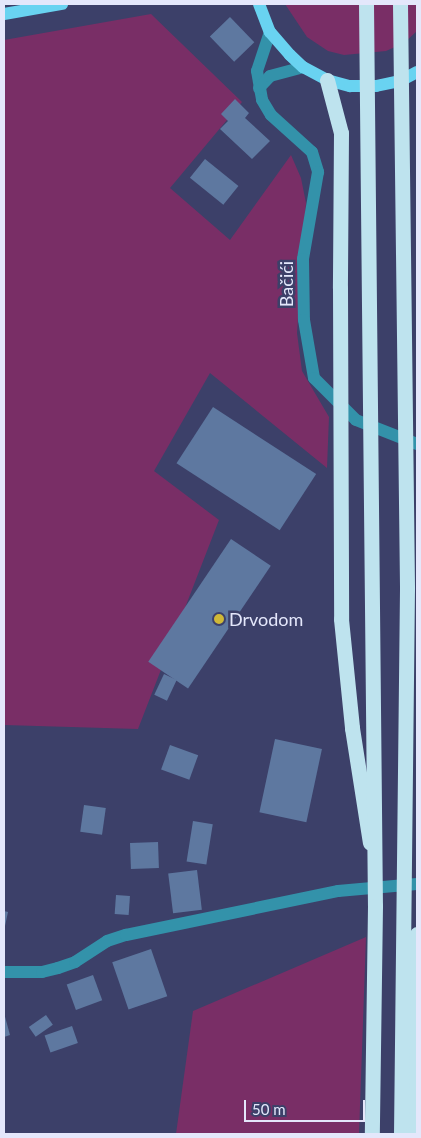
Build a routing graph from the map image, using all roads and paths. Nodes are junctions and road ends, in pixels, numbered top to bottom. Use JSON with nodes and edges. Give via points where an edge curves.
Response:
{"nodes":[{"id":1,"x":62,"y":4,"type":"edge"},
{"id":2,"x":259,"y":4,"type":"edge"},
{"id":3,"x":366,"y":4,"type":"edge"},
{"id":4,"x":400,"y":4,"type":"edge"},
{"id":5,"x":4,"y":14,"type":"edge"},
{"id":6,"x":270,"y":32,"type":"junction"},
{"id":7,"x":303,"y":67,"type":"junction"},
{"id":8,"x":417,"y":72,"type":"edge"},
{"id":9,"x":327,"y":80,"type":"junction"},
{"id":10,"x":259,"y":88,"type":"junction"},
{"id":11,"x":417,"y":444,"type":"edge"},
{"id":12,"x":372,"y":860,"type":"junction"},
{"id":13,"x":417,"y":884,"type":"edge"},
{"id":14,"x":417,"y":934,"type":"edge"},
{"id":15,"x":4,"y":972,"type":"edge"},
{"id":16,"x":372,"y":1134,"type":"edge"},
{"id":17,"x":401,"y":1134,"type":"edge"},
{"id":18,"x":413,"y":1134,"type":"edge"}],
"edges":[{"from":1,"to":5,"type":"main road"},
{"from":2,"to":6,"type":"main road"},
{"from":3,"to":12,"type":"highway","bridge":true},
{"from":4,"to":17,"type":"highway","bridge":true,"via":[[408,588]]},
{"from":6,"to":7,"type":"main road"},
{"from":6,"to":10,"type":"street","name":"Bačići","via":[[257,71]]},
{"from":7,"to":9,"type":"main road"},
{"from":7,"to":10,"type":"street","via":[[270,76]]},
{"from":8,"to":9,"type":"main road","via":[[400,81],[376,86],[350,86]]},
{"from":9,"to":12,"type":"highway","bridge":true,"via":[[341,133],[341,619],[352,728]]},
{"from":10,"to":11,"type":"street","name":"Bačići","via":[[271,115],[312,152],[318,172],[303,259],[304,320],[314,378],[356,420]]},
{"from":12,"to":16,"type":"highway","bridge":true,"via":[[375,1012]]},
{"from":13,"to":15,"type":"street","via":[[338,891],[126,935],[107,941],[75,962],[58,968],[42,972]]},
{"from":14,"to":18,"type":"highway"}]}
